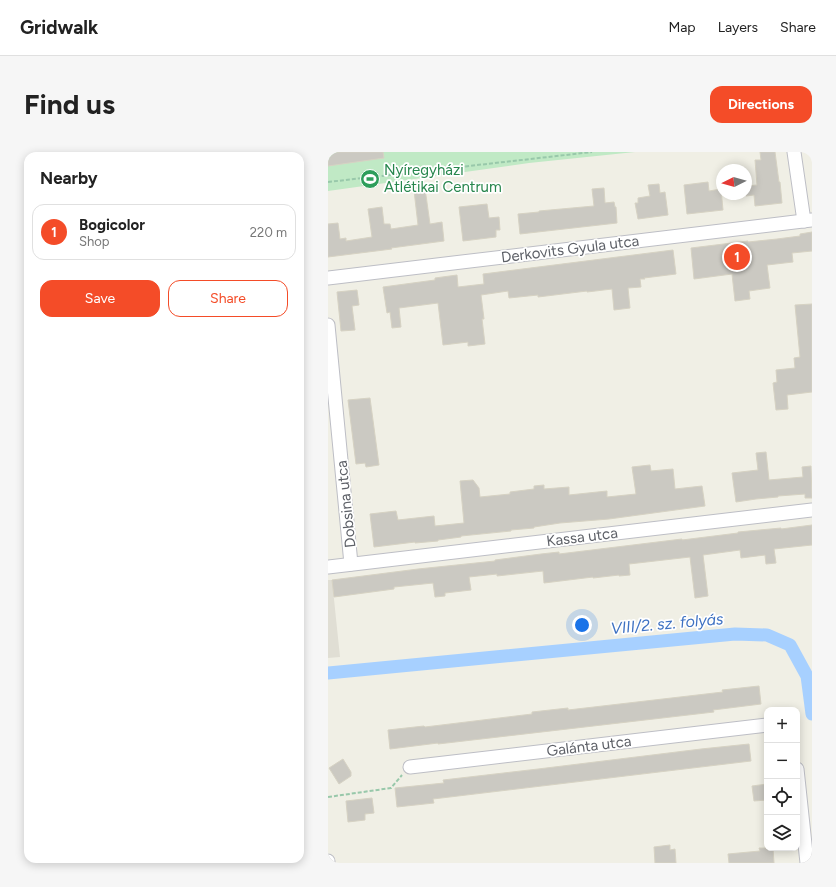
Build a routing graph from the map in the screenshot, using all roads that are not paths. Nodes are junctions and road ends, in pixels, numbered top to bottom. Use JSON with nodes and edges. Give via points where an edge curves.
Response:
{"nodes":[{"id":1,"x":794,"y":152,"type":"edge"},
{"id":2,"x":808,"y":221,"type":"edge"},
{"id":3,"x":328,"y":278,"type":"edge"},
{"id":4,"x":328,"y":325,"type":"edge"},
{"id":5,"x":812,"y":510,"type":"edge"},
{"id":6,"x":352,"y":564,"type":"junction"},
{"id":7,"x":328,"y":567,"type":"edge"},
{"id":8,"x":764,"y":725,"type":"edge"},
{"id":9,"x":410,"y":766,"type":"road end"},
{"id":10,"x":798,"y":779,"type":"edge"},
{"id":11,"x":807,"y":863,"type":"edge"}],
"edges":[{"from":1,"to":2,"type":"street"},
{"from":2,"to":3,"type":"street","name":"Derkovits Gyula utca"},
{"from":4,"to":6,"type":"street","name":"Dobsina utca"},
{"from":5,"to":6,"type":"street","name":"Kassa utca"},
{"from":6,"to":7,"type":"street","name":"Kassa utca"},
{"from":8,"to":9,"type":"street","name":"Galánta utca"},
{"from":10,"to":11,"type":"street"}]}
